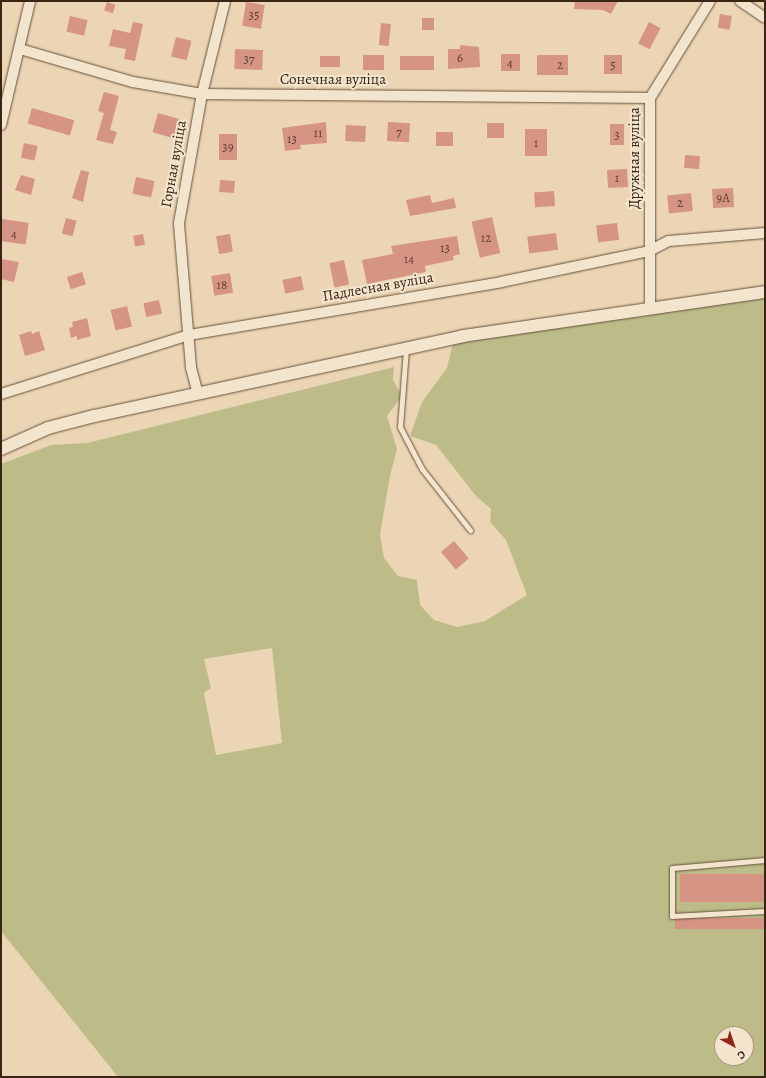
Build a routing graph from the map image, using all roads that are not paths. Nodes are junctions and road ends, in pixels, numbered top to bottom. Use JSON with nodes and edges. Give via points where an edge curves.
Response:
{"nodes":[{"id":1,"x":30,"y":1,"type":"edge"},
{"id":2,"x":225,"y":1,"type":"edge"},
{"id":3,"x":710,"y":1,"type":"edge"},
{"id":4,"x":740,"y":1,"type":"edge"},
{"id":5,"x":765,"y":18,"type":"edge"},
{"id":6,"x":20,"y":49,"type":"junction"},
{"id":7,"x":202,"y":94,"type":"junction"},
{"id":8,"x":650,"y":98,"type":"junction"},
{"id":9,"x":1,"y":125,"type":"edge"},
{"id":10,"x":765,"y":233,"type":"edge"},
{"id":11,"x":649,"y":251,"type":"junction"},
{"id":12,"x":765,"y":292,"type":"edge"},
{"id":13,"x":650,"y":308,"type":"junction"},
{"id":14,"x":189,"y":335,"type":"junction"},
{"id":15,"x":406,"y":348,"type":"junction"},
{"id":16,"x":1,"y":394,"type":"edge"},
{"id":17,"x":198,"y":394,"type":"junction"},
{"id":18,"x":1,"y":449,"type":"edge"},
{"id":19,"x":470,"y":530,"type":"dead end"},
{"id":20,"x":765,"y":860,"type":"edge"},
{"id":21,"x":765,"y":911,"type":"edge"}],
"edges":[{"from":1,"to":6,"type":"street"},
{"from":2,"to":7,"type":"street","name":"Горная вуліца"},
{"from":3,"to":8,"type":"street","name":"Дружная вуліца"},
{"from":4,"to":5,"type":"street"},
{"from":6,"to":7,"type":"street","name":"Сонечная вуліца","via":[[133,82]]},
{"from":6,"to":9,"type":"street"},
{"from":7,"to":8,"type":"street","name":"Сонечная вуліца"},
{"from":7,"to":14,"type":"street","name":"Горная вуліца","via":[[179,223]]},
{"from":8,"to":11,"type":"street","name":"Дружная вуліца"},
{"from":10,"to":11,"type":"street","name":"Падлесная вуліца","via":[[669,241]]},
{"from":11,"to":13,"type":"street","name":"Дружная вуліца"},
{"from":11,"to":14,"type":"street","name":"Падлесная вуліца","via":[[501,282]]},
{"from":12,"to":13,"type":"street"},
{"from":13,"to":15,"type":"street","via":[[463,336]]},
{"from":14,"to":16,"type":"street","name":"Падлесная вуліца"},
{"from":14,"to":17,"type":"street","name":"Горная вуліца","via":[[191,367]]},
{"from":15,"to":17,"type":"street"},
{"from":15,"to":19,"type":"lane","via":[[400,427],[422,470]]},
{"from":17,"to":18,"type":"street","via":[[48,428]]},
{"from":20,"to":21,"type":"lane","via":[[672,868],[672,916]]}]}
